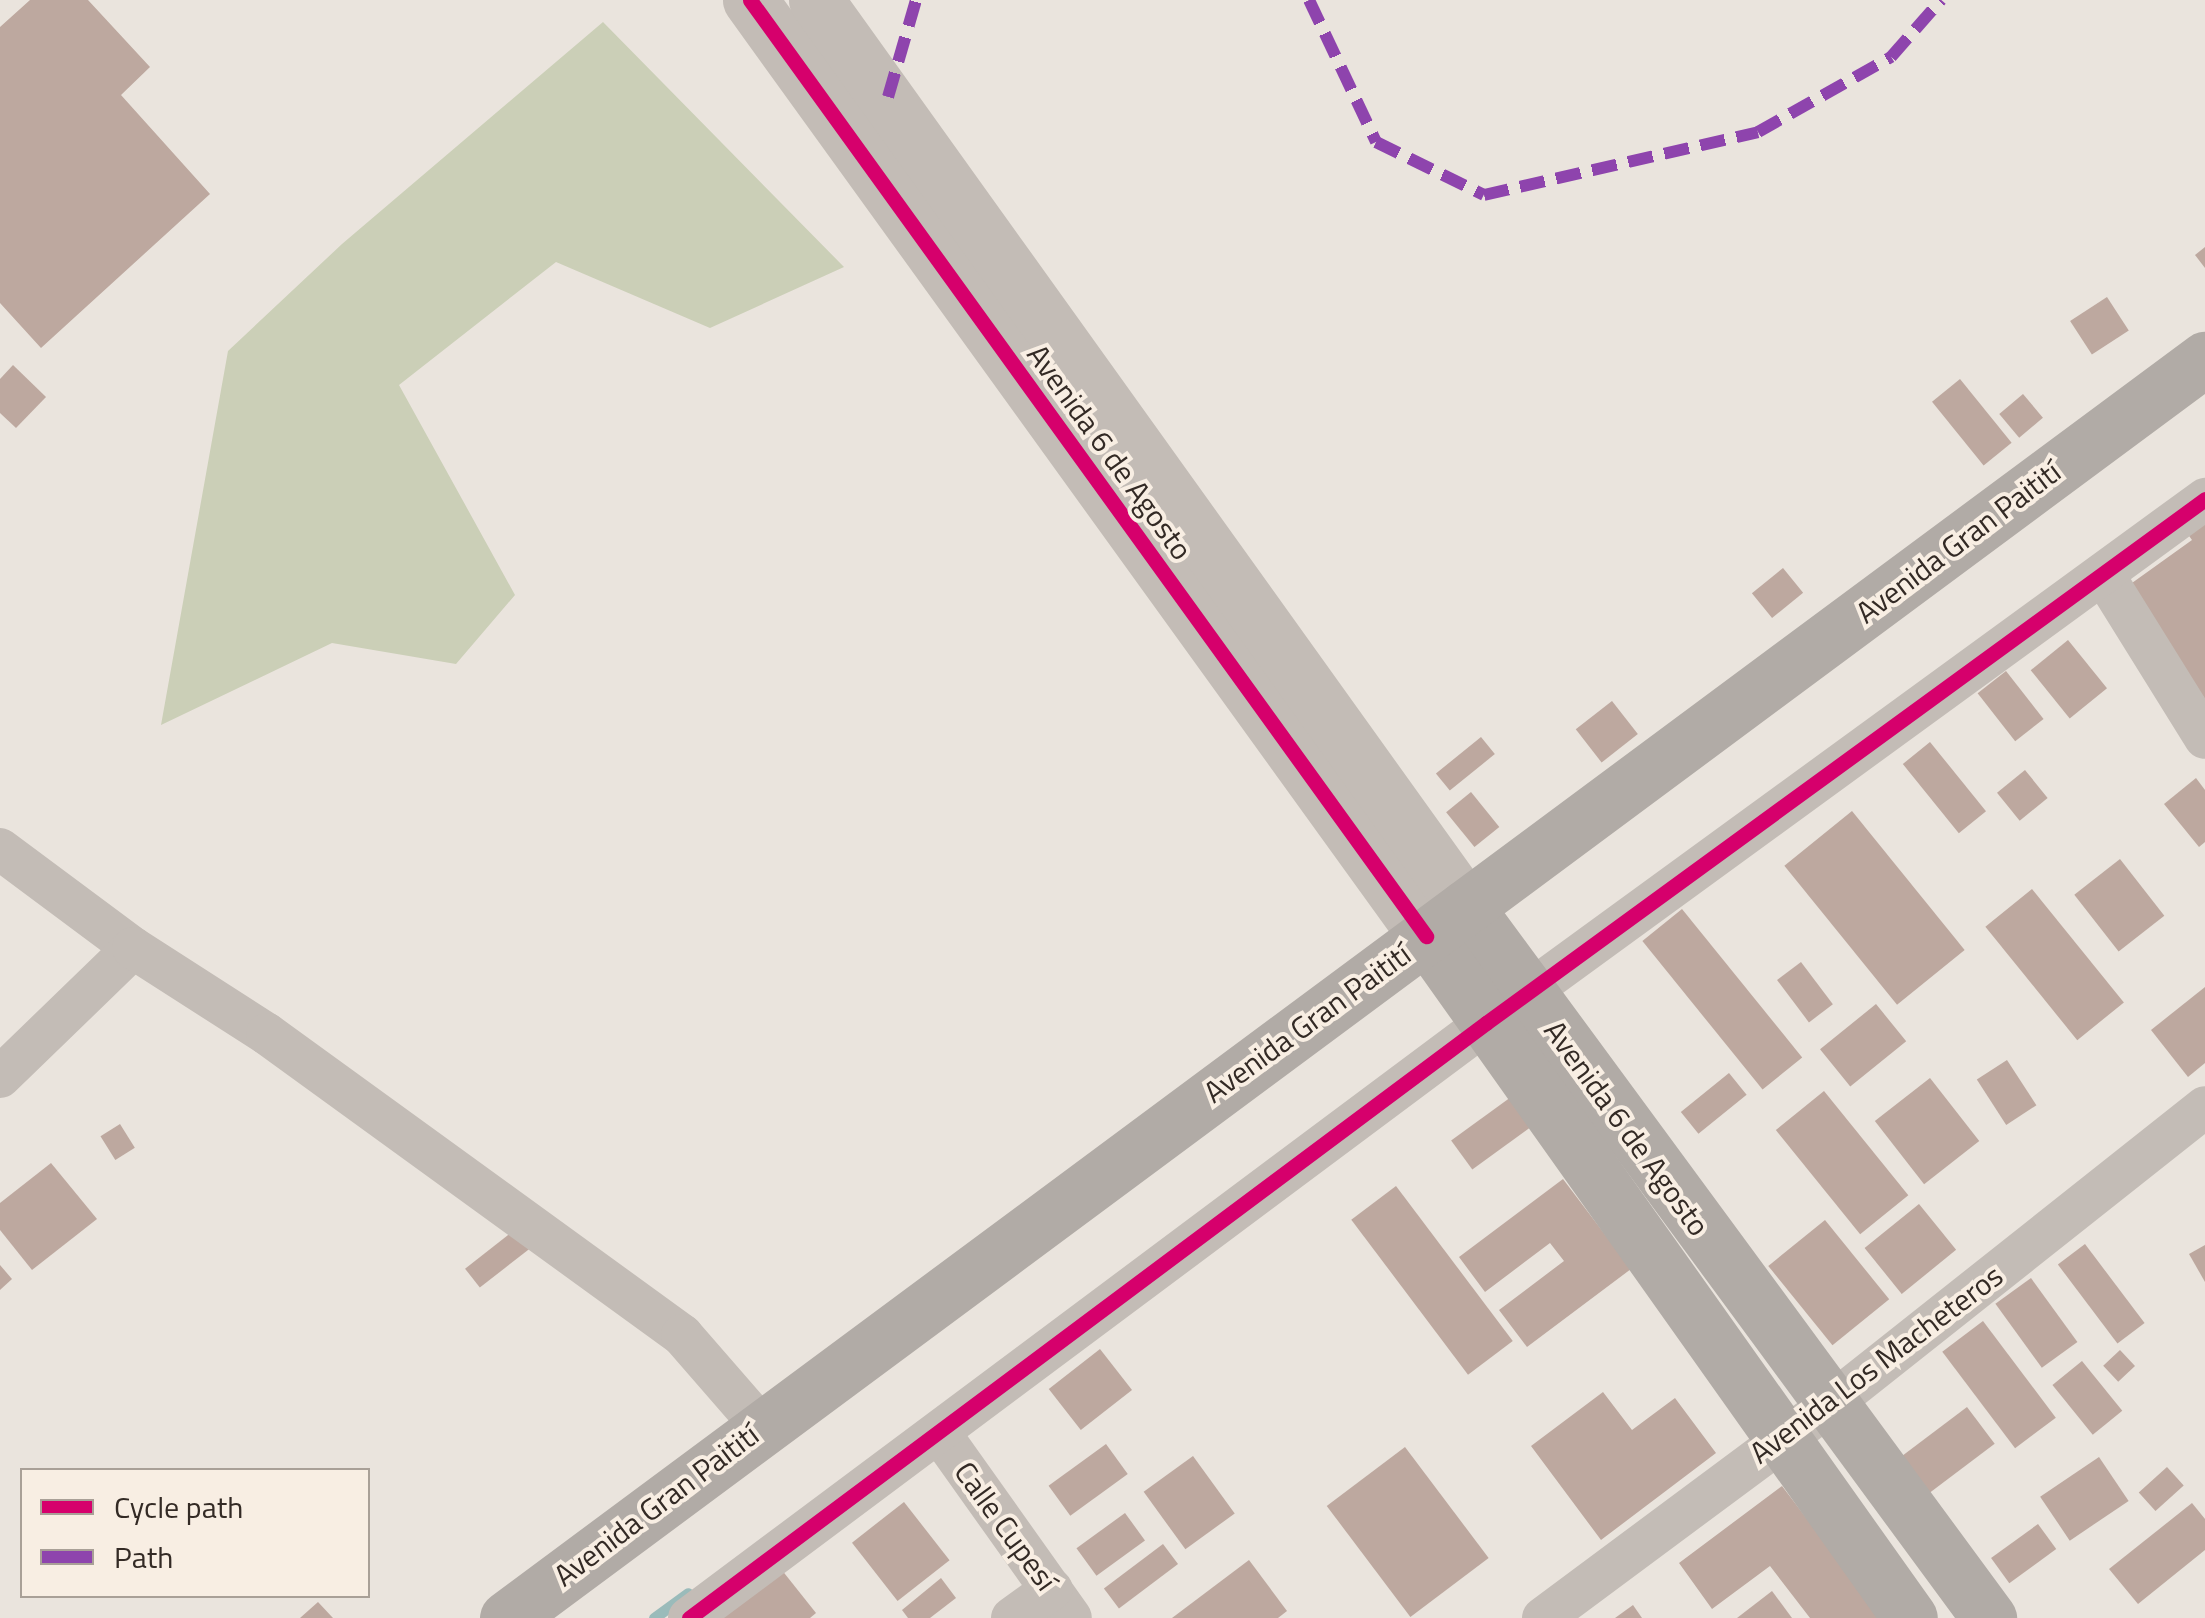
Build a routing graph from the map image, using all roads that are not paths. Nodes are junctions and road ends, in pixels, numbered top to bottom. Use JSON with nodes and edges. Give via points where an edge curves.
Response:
{"nodes":[{"id":1,"x":750,"y":0,"type":"edge"},
{"id":2,"x":816,"y":0,"type":"edge"},
{"id":3,"x":2205,"y":359,"type":"edge"},
{"id":4,"x":2205,"y":499,"type":"edge"},
{"id":5,"x":1167,"y":533,"type":"junction"},
{"id":6,"x":2103,"y":574,"type":"junction"},
{"id":7,"x":2205,"y":738,"type":"edge"},
{"id":8,"x":0,"y":849,"type":"edge"},
{"id":9,"x":1446,"y":921,"type":"junction"},
{"id":10,"x":132,"y":948,"type":"junction"},
{"id":11,"x":1508,"y":1008,"type":"junction"},
{"id":12,"x":0,"y":1077,"type":"edge"},
{"id":13,"x":2205,"y":1107,"type":"edge"},
{"id":14,"x":1828,"y":1406,"type":"junction"},
{"id":15,"x":761,"y":1426,"type":"junction"},
{"id":16,"x":940,"y":1435,"type":"junction"},
{"id":17,"x":1778,"y":1439,"type":"junction"},
{"id":18,"x":1062,"y":1603,"type":"edge"},
{"id":19,"x":507,"y":1618,"type":"edge"},
{"id":20,"x":690,"y":1618,"type":"edge"},
{"id":21,"x":1012,"y":1618,"type":"edge"},
{"id":22,"x":1543,"y":1618,"type":"edge"},
{"id":23,"x":1910,"y":1618,"type":"edge"},
{"id":24,"x":1989,"y":1618,"type":"edge"}],
"edges":[{"from":1,"to":5,"type":"street","name":"Avenida 6 de Agosto"},
{"from":2,"to":5,"type":"street","name":"Avenida 6 de Agosto"},
{"from":3,"to":9,"type":"main road","name":"Avenida Gran Paitití"},
{"from":4,"to":6,"type":"street"},
{"from":5,"to":9,"type":"street","name":"Avenida 6 de Agosto"},
{"from":6,"to":7,"type":"street"},
{"from":6,"to":11,"type":"street"},
{"from":8,"to":10,"type":"street"},
{"from":9,"to":11,"type":"main road","name":"Avenida 6 de Agosto"},
{"from":9,"to":15,"type":"main road","name":"Avenida Gran Paitití"},
{"from":10,"to":12,"type":"street"},
{"from":10,"to":15,"type":"street","via":[[267,1034],[682,1336]]},
{"from":11,"to":14,"type":"main road","name":"Avenida 6 de Agosto"},
{"from":11,"to":16,"type":"street"},
{"from":11,"to":17,"type":"main road","name":"Avenida 6 de Agosto"},
{"from":13,"to":14,"type":"street","name":"Avenida Los Macheteros"},
{"from":14,"to":17,"type":"street","name":"Avenida Los Macheteros"},
{"from":14,"to":24,"type":"main road","name":"Avenida 6 de Agosto"},
{"from":15,"to":19,"type":"main road","name":"Avenida Gran Paitití"},
{"from":16,"to":18,"type":"street","name":"Calle Cupesí"},
{"from":16,"to":20,"type":"street"},
{"from":17,"to":22,"type":"street","name":"Avenida Los Macheteros"},
{"from":17,"to":23,"type":"main road","name":"Avenida 6 de Agosto"},
{"from":18,"to":21,"type":"street"}]}
